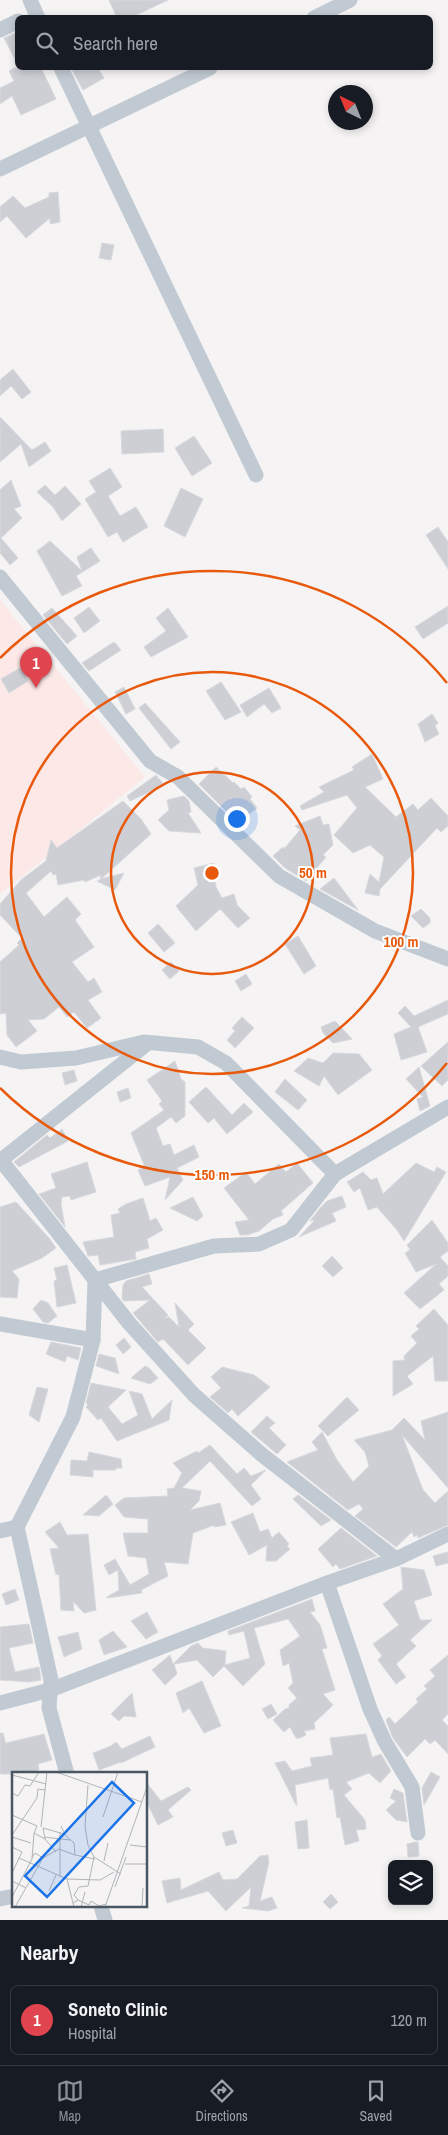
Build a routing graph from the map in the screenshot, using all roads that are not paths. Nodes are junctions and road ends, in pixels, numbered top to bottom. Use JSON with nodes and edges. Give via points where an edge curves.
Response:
{"nodes":[{"id":1,"x":350,"y":0,"type":"edge"},
{"id":2,"x":320,"y":15,"type":"edge"},
{"id":3,"x":15,"y":22,"type":"edge"},
{"id":4,"x":0,"y":30,"type":"edge"},
{"id":5,"x":62,"y":70,"type":"edge"},
{"id":6,"x":206,"y":70,"type":"edge"},
{"id":7,"x":88,"y":126,"type":"junction"},
{"id":8,"x":0,"y":169,"type":"edge"},
{"id":9,"x":256,"y":475,"type":"dead end"},
{"id":10,"x":0,"y":577,"type":"edge"},
{"id":11,"x":448,"y":958,"type":"edge"},
{"id":12,"x":149,"y":1042,"type":"junction"},
{"id":13,"x":1,"y":1057,"type":"edge"},
{"id":14,"x":448,"y":1106,"type":"edge"},
{"id":15,"x":0,"y":1160,"type":"edge"},
{"id":16,"x":335,"y":1174,"type":"junction"},
{"id":17,"x":96,"y":1280,"type":"junction"},
{"id":18,"x":0,"y":1324,"type":"edge"},
{"id":19,"x":93,"y":1340,"type":"junction"},
{"id":20,"x":16,"y":1527,"type":"junction"},
{"id":21,"x":0,"y":1531,"type":"edge"},
{"id":22,"x":448,"y":1534,"type":"edge"},
{"id":23,"x":396,"y":1559,"type":"junction"},
{"id":24,"x":327,"y":1583,"type":"junction"},
{"id":25,"x":50,"y":1690,"type":"junction"},
{"id":26,"x":0,"y":1703,"type":"edge"},
{"id":27,"x":66,"y":1772,"type":"edge"},
{"id":28,"x":418,"y":1833,"type":"dead end"}],
"edges":[{"from":1,"to":2,"type":"street"},
{"from":3,"to":4,"type":"street"},
{"from":5,"to":7,"type":"street"},
{"from":6,"to":7,"type":"street"},
{"from":7,"to":8,"type":"street"},
{"from":7,"to":9,"type":"street"},
{"from":10,"to":11,"type":"street","via":[[150,761],[178,777],[279,876],[375,932]]},
{"from":12,"to":13,"type":"street","via":[[76,1058],[22,1062]]},
{"from":12,"to":15,"type":"street"},
{"from":12,"to":16,"type":"street","via":[[198,1047],[226,1064]]},
{"from":14,"to":16,"type":"street"},
{"from":15,"to":17,"type":"street"},
{"from":16,"to":17,"type":"street","via":[[291,1230],[259,1244],[214,1246]]},
{"from":17,"to":19,"type":"street"},
{"from":17,"to":23,"type":"street","via":[[129,1323],[194,1395],[261,1454]]},
{"from":18,"to":19,"type":"street"},
{"from":19,"to":20,"type":"street","via":[[73,1417]]},
{"from":20,"to":21,"type":"street"},
{"from":20,"to":25,"type":"street","via":[[51,1680]]},
{"from":22,"to":23,"type":"street"},
{"from":23,"to":24,"type":"street"},
{"from":24,"to":25,"type":"street"},
{"from":24,"to":28,"type":"street","via":[[370,1709],[412,1787]]},
{"from":25,"to":26,"type":"street"},
{"from":25,"to":27,"type":"street","via":[[49,1708]]}]}
